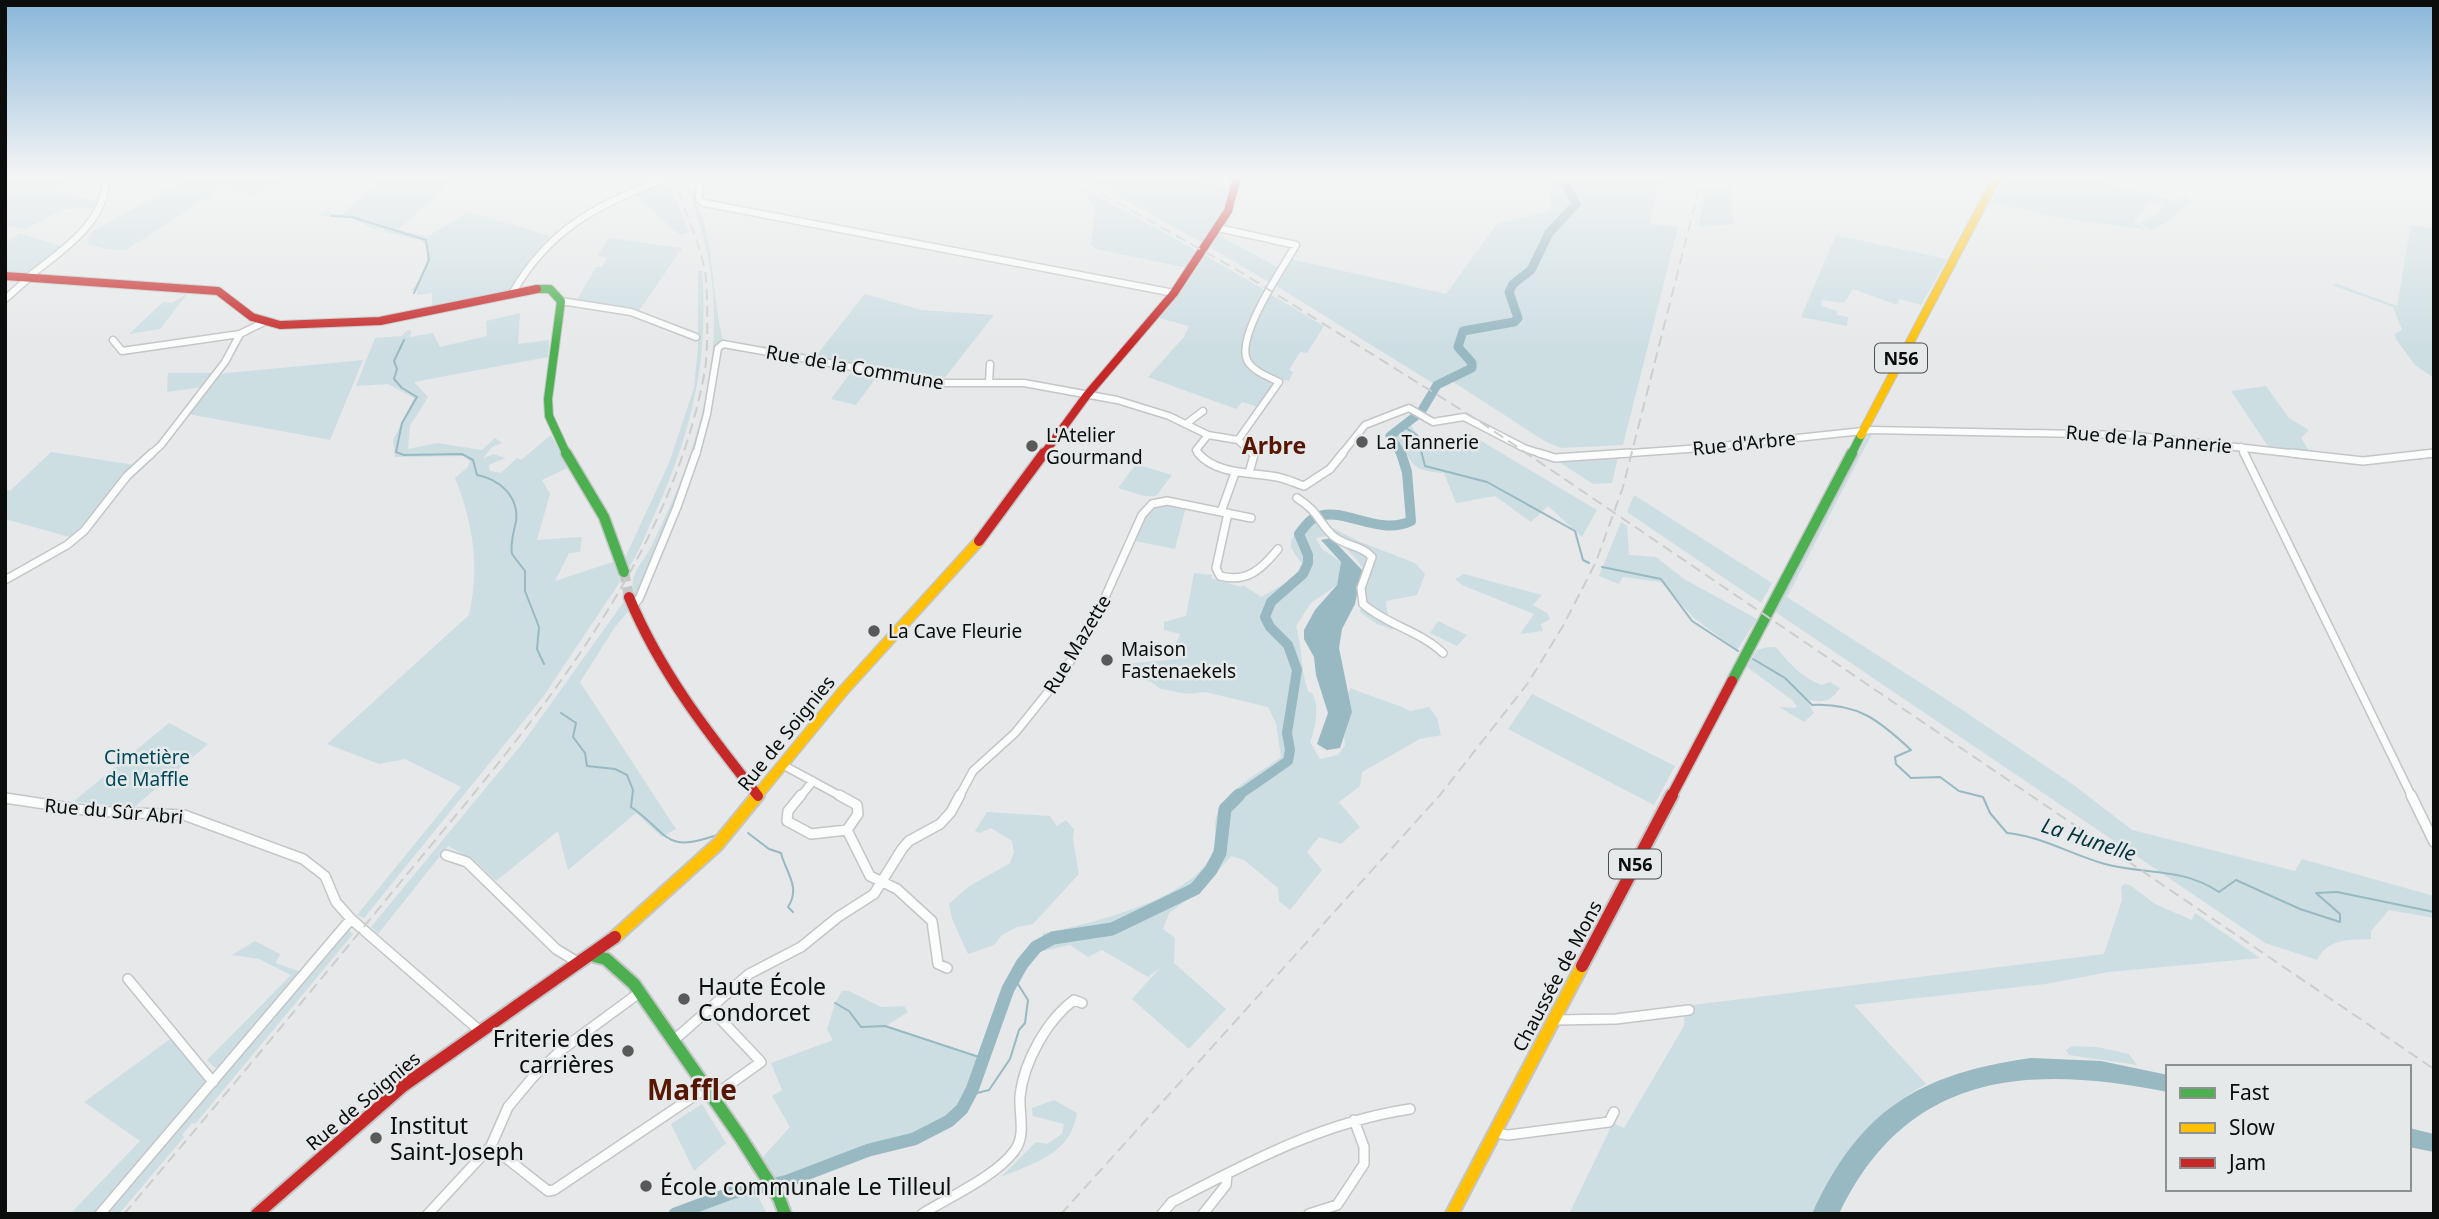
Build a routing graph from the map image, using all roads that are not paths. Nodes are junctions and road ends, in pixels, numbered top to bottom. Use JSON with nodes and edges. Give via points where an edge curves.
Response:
{"nodes":[{"id":1,"x":79,"y":234,"type":"edge"},
{"id":2,"x":557,"y":234,"type":"edge"},
{"id":3,"x":865,"y":234,"type":"edge"},
{"id":4,"x":1214,"y":234,"type":"edge"},
{"id":5,"x":1245,"y":234,"type":"edge"},
{"id":6,"x":1967,"y":234,"type":"edge"},
{"id":7,"x":5,"y":276,"type":"edge"},
{"id":8,"x":29,"y":277,"type":"junction"},
{"id":9,"x":513,"y":292,"type":"junction"},
{"id":10,"x":1174,"y":293,"type":"junction"},
{"id":11,"x":5,"y":299,"type":"edge"},
{"id":12,"x":561,"y":300,"type":"junction"},
{"id":13,"x":264,"y":322,"type":"junction"},
{"id":14,"x":240,"y":334,"type":"junction"},
{"id":15,"x":696,"y":338,"type":"dead end"},
{"id":16,"x":113,"y":340,"type":"dead end"},
{"id":17,"x":990,"y":364,"type":"dead end"},
{"id":18,"x":989,"y":383,"type":"junction"},
{"id":19,"x":1087,"y":395,"type":"junction"},
{"id":20,"x":1203,"y":411,"type":"dead end"},
{"id":21,"x":1186,"y":424,"type":"junction"},
{"id":22,"x":1863,"y":431,"type":"junction"},
{"id":23,"x":1208,"y":435,"type":"junction"},
{"id":24,"x":1238,"y":440,"type":"junction"},
{"id":25,"x":2241,"y":447,"type":"junction"},
{"id":26,"x":2434,"y":453,"type":"edge"},
{"id":27,"x":1236,"y":473,"type":"junction"},
{"id":28,"x":1249,"y":473,"type":"junction"},
{"id":29,"x":1304,"y":486,"type":"junction"},
{"id":30,"x":1224,"y":512,"type":"junction"},
{"id":31,"x":1251,"y":518,"type":"dead end"},
{"id":32,"x":1278,"y":549,"type":"dead end"},
{"id":33,"x":624,"y":572,"type":"tunnel mouth"},
{"id":34,"x":5,"y":580,"type":"edge"},
{"id":35,"x":631,"y":602,"type":"joint"},
{"id":36,"x":1443,"y":653,"type":"dead end"},
{"id":37,"x":783,"y":765,"type":"junction"},
{"id":38,"x":813,"y":781,"type":"junction"},
{"id":39,"x":758,"y":796,"type":"junction"},
{"id":40,"x":5,"y":798,"type":"edge"},
{"id":41,"x":847,"y":830,"type":"junction"},
{"id":42,"x":2434,"y":842,"type":"edge"},
{"id":43,"x":446,"y":855,"type":"dead end"},
{"id":44,"x":880,"y":883,"type":"junction"},
{"id":45,"x":351,"y":919,"type":"junction"},
{"id":46,"x":603,"y":948,"type":"junction"},
{"id":47,"x":591,"y":956,"type":"junction"},
{"id":48,"x":606,"y":959,"type":"junction"},
{"id":49,"x":579,"y":963,"type":"junction"},
{"id":50,"x":947,"y":968,"type":"dead end"},
{"id":51,"x":128,"y":979,"type":"dead end"},
{"id":52,"x":639,"y":993,"type":"junction"},
{"id":53,"x":1082,"y":1003,"type":"dead end"},
{"id":54,"x":710,"y":1008,"type":"junction"},
{"id":55,"x":1689,"y":1010,"type":"dead end"},
{"id":56,"x":1553,"y":1020,"type":"junction"},
{"id":57,"x":480,"y":1031,"type":"junction"},
{"id":58,"x":673,"y":1041,"type":"junction"},
{"id":59,"x":214,"y":1082,"type":"junction"},
{"id":60,"x":706,"y":1088,"type":"junction"},
{"id":61,"x":712,"y":1097,"type":"junction"},
{"id":62,"x":1410,"y":1109,"type":"dead end"},
{"id":63,"x":1614,"y":1112,"type":"dead end"},
{"id":64,"x":1354,"y":1120,"type":"junction"},
{"id":65,"x":1494,"y":1133,"type":"junction"},
{"id":66,"x":491,"y":1146,"type":"junction"},
{"id":67,"x":1227,"y":1175,"type":"junction"},
{"id":68,"x":100,"y":1214,"type":"edge"},
{"id":69,"x":257,"y":1214,"type":"edge"},
{"id":70,"x":428,"y":1214,"type":"edge"},
{"id":71,"x":785,"y":1214,"type":"edge"},
{"id":72,"x":922,"y":1214,"type":"edge"},
{"id":73,"x":1163,"y":1214,"type":"edge"},
{"id":74,"x":1203,"y":1214,"type":"edge"},
{"id":75,"x":1309,"y":1214,"type":"edge"},
{"id":76,"x":1452,"y":1214,"type":"edge"}],
"edges":[{"from":1,"to":8,"type":"street"},
{"from":2,"to":9,"type":"street","via":[[531,261]]},
{"from":3,"to":10,"type":"street"},
{"from":4,"to":10,"type":"street","name":"Rue de Soignies"},
{"from":5,"to":24,"type":"street","via":[[1296,245],[1251,324],[1246,360],[1279,382]]},
{"from":6,"to":22,"type":"street","number":"N56"},
{"from":7,"to":8,"type":"street"},
{"from":8,"to":11,"type":"street"},
{"from":8,"to":13,"type":"street","via":[[218,291],[244,313]]},
{"from":9,"to":12,"type":"street","via":[[547,289]]},
{"from":9,"to":13,"type":"street","via":[[372,322]]},
{"from":10,"to":19,"type":"street","name":"Rue de Soignies"},
{"from":12,"to":15,"type":"street","via":[[647,316]]},
{"from":12,"to":33,"type":"street","via":[[549,416],[604,517]]},
{"from":13,"to":14,"type":"street"},
{"from":14,"to":16,"type":"street","via":[[122,351]]},
{"from":14,"to":34,"type":"street","via":[[225,362],[161,445],[127,476],[83,531]]},
{"from":17,"to":18,"type":"street"},
{"from":18,"to":19,"type":"street","name":"Rue de la Commune","via":[[1024,383]]},
{"from":18,"to":35,"type":"street","name":"Rue de la Commune","via":[[942,383],[721,345],[708,416],[685,492],[639,599]]},
{"from":19,"to":21,"type":"street","name":"Rue de la Commune","via":[[1149,409]]},
{"from":19,"to":37,"type":"street","name":"Rue de Soignies","via":[[979,541],[843,691]]},
{"from":20,"to":21,"type":"street"},
{"from":21,"to":23,"type":"street","name":"Rue de la Commune"},
{"from":22,"to":25,"type":"street","name":"Rue de la Pannerie","via":[[2078,432]]},
{"from":22,"to":29,"type":"street","name":"Rue d'Arbre","via":[[1544,457],[1464,417],[1442,422],[1410,410],[1365,425],[1330,469]]},
{"from":22,"to":56,"type":"street","name":"Chaussée de Mons","number":"N56"},
{"from":23,"to":24,"type":"street","name":"Rue de la Commune"},
{"from":23,"to":27,"type":"street","via":[[1196,453]]},
{"from":24,"to":28,"type":"street","via":[[1254,455]]},
{"from":25,"to":26,"type":"street","name":"Rue de la Pannerie","via":[[2364,461]]},
{"from":25,"to":42,"type":"street"},
{"from":27,"to":28,"type":"street"},
{"from":27,"to":30,"type":"street"},
{"from":28,"to":29,"type":"street"},
{"from":29,"to":36,"type":"street","via":[[1296,501],[1320,517],[1339,542],[1372,557],[1361,588],[1363,604]]},
{"from":30,"to":31,"type":"street"},
{"from":30,"to":32,"type":"street","via":[[1216,568],[1220,576],[1244,580]]},
{"from":30,"to":44,"type":"street","name":"Rue Mazette","via":[[1167,502],[1149,505],[1097,615],[1064,671],[1015,733],[973,771],[951,812],[940,824],[909,841]]},
{"from":35,"to":39,"type":"street","via":[[656,661]]},
{"from":37,"to":38,"type":"street"},
{"from":37,"to":39,"type":"street","name":"Rue de Soignies"},
{"from":38,"to":41,"type":"street","via":[[857,805],[858,814]]},
{"from":38,"to":41,"type":"street","via":[[788,811],[787,821],[811,834]]},
{"from":39,"to":46,"type":"street","name":"Rue de Soignies","via":[[717,845]]},
{"from":40,"to":45,"type":"street","name":"Rue du Sûr Abri","via":[[91,811],[184,815],[303,859],[325,876]]},
{"from":41,"to":44,"type":"street","via":[[870,876]]},
{"from":43,"to":49,"type":"street","via":[[467,862],[556,949]]},
{"from":44,"to":50,"type":"street","via":[[897,889],[932,922],[938,964]]},
{"from":44,"to":54,"type":"street","via":[[874,894],[801,947],[748,974]]},
{"from":45,"to":57,"type":"street","name":"Rue du Sûr Abri"},
{"from":45,"to":59,"type":"street"},
{"from":46,"to":47,"type":"street","name":"Rue de Soignies"},
{"from":46,"to":48,"type":"street"},
{"from":47,"to":48,"type":"street"},
{"from":47,"to":49,"type":"street","name":"Rue de Soignies"},
{"from":48,"to":52,"type":"street"},
{"from":49,"to":57,"type":"street","name":"Rue de Soignies"},
{"from":51,"to":59,"type":"street"},
{"from":52,"to":58,"type":"street"},
{"from":52,"to":66,"type":"street","via":[[560,1051],[533,1077],[508,1107]]},
{"from":53,"to":72,"type":"street","via":[[1074,1000],[1063,1005],[1051,1020],[1021,1088],[1018,1148],[1006,1161]]},
{"from":54,"to":58,"type":"street"},
{"from":54,"to":61,"type":"street","via":[[761,1062]]},
{"from":55,"to":56,"type":"street","via":[[1616,1019]]},
{"from":56,"to":65,"type":"street","name":"Chaussée de Mons","number":"N56"},
{"from":57,"to":69,"type":"street","name":"Rue de Soignies","via":[[403,1086]]},
{"from":58,"to":60,"type":"street"},
{"from":59,"to":68,"type":"street"},
{"from":60,"to":61,"type":"street"},
{"from":60,"to":66,"type":"street","via":[[554,1190],[548,1191]]},
{"from":61,"to":71,"type":"street"},
{"from":62,"to":64,"type":"street"},
{"from":63,"to":65,"type":"street","via":[[1609,1122]]},
{"from":64,"to":67,"type":"street"},
{"from":64,"to":75,"type":"street","via":[[1364,1147],[1364,1164],[1337,1205]]},
{"from":65,"to":76,"type":"street","name":"Chaussée de Mons","number":"N56"},
{"from":66,"to":70,"type":"street"},
{"from":67,"to":73,"type":"street","via":[[1172,1202]]},
{"from":67,"to":74,"type":"street","via":[[1226,1185]]}]}
